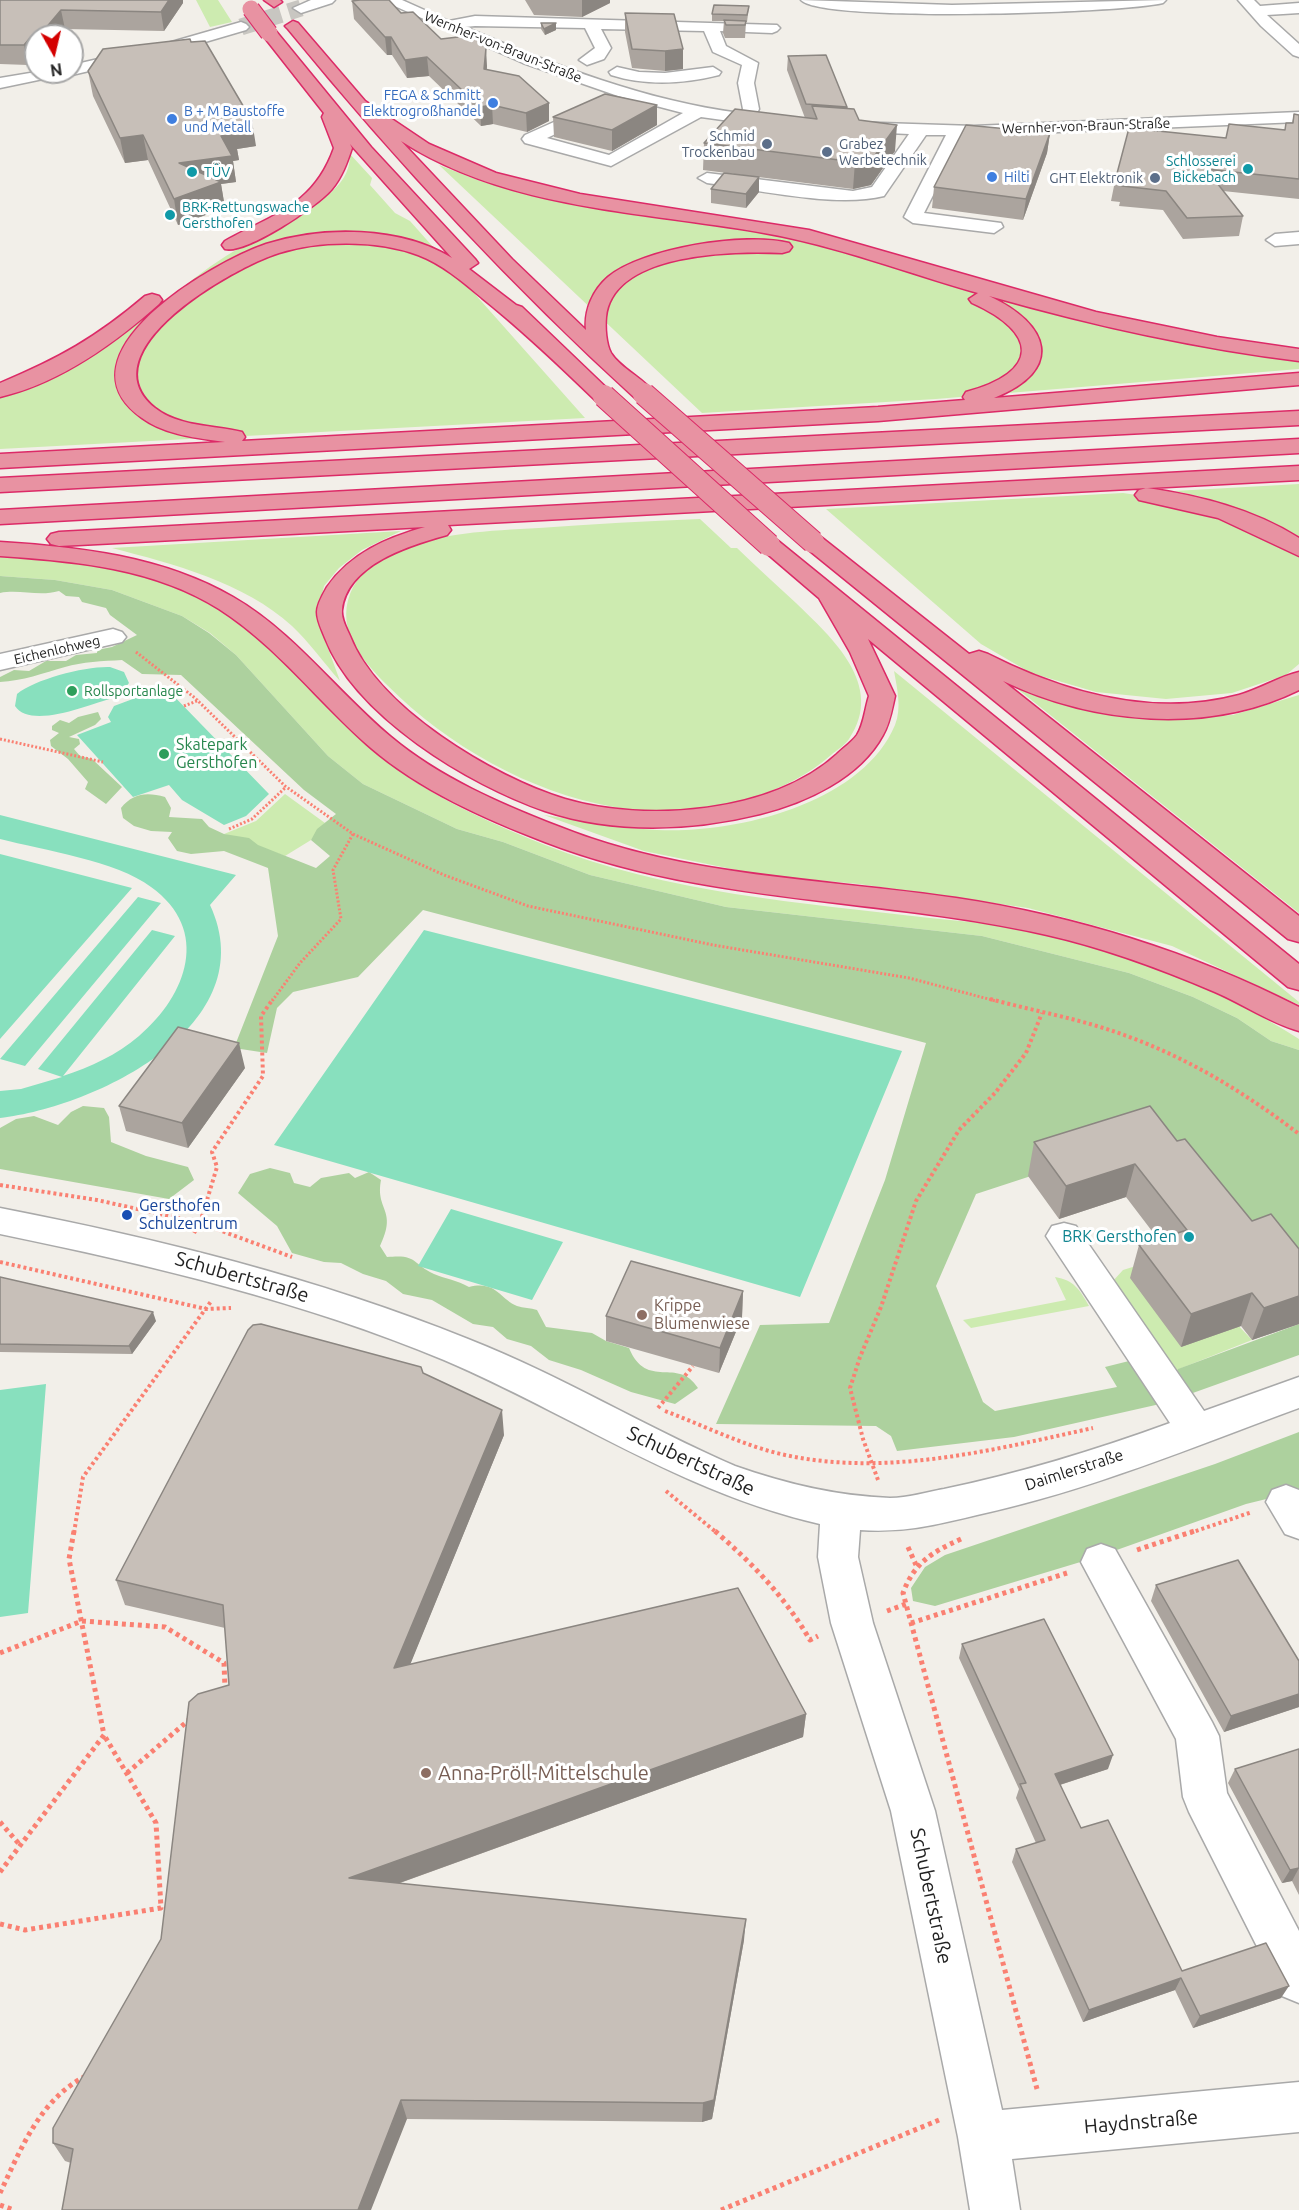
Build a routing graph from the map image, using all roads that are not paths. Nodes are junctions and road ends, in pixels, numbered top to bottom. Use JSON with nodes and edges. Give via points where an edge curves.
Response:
{"nodes":[{"id":1,"x":327,"y":0,"type":"edge"},
{"id":2,"x":389,"y":0,"type":"edge"},
{"id":3,"x":809,"y":0,"type":"edge"},
{"id":4,"x":1158,"y":0,"type":"edge"},
{"id":5,"x":273,"y":1,"type":"edge"},
{"id":6,"x":248,"y":4,"type":"edge"},
{"id":7,"x":1250,"y":5,"type":"edge"},
{"id":8,"x":301,"y":8,"type":"tunnel mouth"},
{"id":9,"x":1299,"y":8,"type":"edge"},
{"id":10,"x":591,"y":24,"type":"junction"},
{"id":11,"x":448,"y":26,"type":"junction"},
{"id":12,"x":241,"y":27,"type":"tunnel mouth"},
{"id":13,"x":711,"y":28,"type":"junction"},
{"id":14,"x":772,"y":28,"type":"dead end"},
{"id":15,"x":719,"y":49,"type":"junction"},
{"id":16,"x":1299,"y":52,"type":"edge"},
{"id":17,"x":587,"y":60,"type":"junction"},
{"id":18,"x":84,"y":67,"type":"edge"},
{"id":19,"x":550,"y":68,"type":"junction"},
{"id":20,"x":713,"y":72,"type":"junction"},
{"id":21,"x":24,"y":79,"type":"edge"},
{"id":22,"x":0,"y":83,"type":"edge"},
{"id":23,"x":746,"y":83,"type":"junction"},
{"id":24,"x":631,"y":94,"type":"junction"},
{"id":25,"x":355,"y":102,"type":"junction"},
{"id":26,"x":603,"y":104,"type":"junction"},
{"id":27,"x":326,"y":107,"type":"junction"},
{"id":28,"x":700,"y":110,"type":"junction"},
{"id":29,"x":1299,"y":117,"type":"edge"},
{"id":30,"x":746,"y":118,"type":"junction"},
{"id":31,"x":1279,"y":118,"type":"junction"},
{"id":32,"x":676,"y":123,"type":"junction"},
{"id":33,"x":788,"y":123,"type":"edge"},
{"id":34,"x":1136,"y":124,"type":"junction"},
{"id":35,"x":831,"y":126,"type":"edge"},
{"id":36,"x":920,"y":131,"type":"junction"},
{"id":37,"x":957,"y":131,"type":"junction"},
{"id":38,"x":1299,"y":131,"type":"edge"},
{"id":39,"x":1154,"y":142,"type":"edge"},
{"id":40,"x":707,"y":178,"type":"dead end"},
{"id":41,"x":994,"y":227,"type":"dead end"},
{"id":42,"x":1299,"y":238,"type":"edge"},
{"id":43,"x":1275,"y":240,"type":"dead end"},
{"id":44,"x":530,"y":326,"type":"junction"},
{"id":45,"x":1299,"y":355,"type":"edge"},
{"id":46,"x":602,"y":357,"type":"junction"},
{"id":47,"x":1299,"y":379,"type":"edge"},
{"id":48,"x":0,"y":392,"type":"edge"},
{"id":49,"x":878,"y":414,"type":"junction"},
{"id":50,"x":1299,"y":418,"type":"edge"},
{"id":51,"x":325,"y":445,"type":"junction"},
{"id":52,"x":1299,"y":446,"type":"edge"},
{"id":53,"x":0,"y":461,"type":"edge"},
{"id":54,"x":1299,"y":473,"type":"edge"},
{"id":55,"x":0,"y":485,"type":"edge"},
{"id":56,"x":1017,"y":490,"type":"junction"},
{"id":57,"x":534,"y":514,"type":"junction"},
{"id":58,"x":0,"y":517,"type":"edge"},
{"id":59,"x":0,"y":542,"type":"edge"},
{"id":60,"x":0,"y":549,"type":"edge"},
{"id":61,"x":1299,"y":549,"type":"edge"},
{"id":62,"x":828,"y":593,"type":"junction"},
{"id":63,"x":919,"y":628,"type":"junction"},
{"id":64,"x":113,"y":637,"type":"road end"},
{"id":65,"x":0,"y":662,"type":"edge"},
{"id":66,"x":1299,"y":680,"type":"edge"},
{"id":67,"x":1299,"y":932,"type":"edge"},
{"id":68,"x":1299,"y":981,"type":"edge"},
{"id":69,"x":1299,"y":1020,"type":"edge"},
{"id":70,"x":0,"y":1221,"type":"edge"},
{"id":71,"x":1064,"y":1236,"type":"dead end"},
{"id":72,"x":1299,"y":1392,"type":"edge"},
{"id":73,"x":1196,"y":1430,"type":"junction"},
{"id":74,"x":841,"y":1510,"type":"junction"},
{"id":75,"x":1101,"y":1562,"type":"dead end"},
{"id":76,"x":1299,"y":1979,"type":"edge"},
{"id":77,"x":1299,"y":2107,"type":"edge"},
{"id":78,"x":979,"y":2121,"type":"junction"},
{"id":79,"x":995,"y":2210,"type":"edge"}],
"edges":[{"from":1,"to":8,"type":"street"},
{"from":2,"to":11,"type":"street","name":"Wernher-von-Braun-Straße"},
{"from":3,"to":4,"type":"street","via":[[952,10],[1129,5]]},
{"from":5,"to":25,"type":"highway"},
{"from":6,"to":27,"type":"highway","bridge":true},
{"from":7,"to":9,"type":"street"},
{"from":7,"to":16,"type":"street"},
{"from":10,"to":11,"type":"street","via":[[475,21]]},
{"from":10,"to":13,"type":"street"},
{"from":10,"to":17,"type":"street","via":[[603,48],[598,56]]},
{"from":11,"to":19,"type":"street","name":"Wernher-von-Braun-Straße"},
{"from":12,"to":18,"type":"street"},
{"from":13,"to":14,"type":"street"},
{"from":13,"to":15,"type":"street"},
{"from":15,"to":20,"type":"street","via":[[710,55],[708,64]]},
{"from":15,"to":23,"type":"street","via":[[750,63]]},
{"from":17,"to":19,"type":"street"},
{"from":17,"to":20,"type":"street","via":[[627,76],[700,76]]},
{"from":19,"to":24,"type":"street","name":"Wernher-von-Braun-Straße"},
{"from":20,"to":23,"type":"street"},
{"from":21,"to":22,"type":"street"},
{"from":23,"to":30,"type":"street","via":[[751,109]]},
{"from":24,"to":26,"type":"street"},
{"from":24,"to":28,"type":"street","name":"Wernher-von-Braun-Straße"},
{"from":25,"to":45,"type":"highway","via":[[446,160],[524,187],[807,236],[1103,321],[1180,339]]},
{"from":25,"to":46,"type":"highway","via":[[504,263]]},
{"from":26,"to":32,"type":"street"},
{"from":26,"to":32,"type":"street","via":[[531,139],[611,160]]},
{"from":27,"to":44,"type":"highway","via":[[404,196]]},
{"from":27,"to":48,"type":"highway","via":[[343,148],[339,167],[320,194],[182,276],[114,333],[55,368]]},
{"from":28,"to":30,"type":"street","name":"Wernher-von-Braun-Straße"},
{"from":28,"to":32,"type":"street"},
{"from":29,"to":31,"type":"street","name":"Wernher-von-Braun-Straße"},
{"from":30,"to":33,"type":"street","name":"Wernher-von-Braun-Straße"},
{"from":31,"to":34,"type":"street","name":"Wernher-von-Braun-Straße"},
{"from":31,"to":38,"type":"street"},
{"from":34,"to":37,"type":"street","name":"Wernher-von-Braun-Straße"},
{"from":34,"to":39,"type":"street","via":[[1147,140]]},
{"from":35,"to":36,"type":"street","name":"Wernher-von-Braun-Straße"},
{"from":36,"to":37,"type":"street","name":"Wernher-von-Braun-Straße"},
{"from":36,"to":40,"type":"street","via":[[873,194],[853,196]]},
{"from":37,"to":41,"type":"street","via":[[914,217]]},
{"from":42,"to":43,"type":"street"},
{"from":44,"to":51,"type":"highway","via":[[454,268],[426,252],[379,241],[341,239],[284,246],[239,260],[180,298],[152,323],[128,355],[125,373],[129,391],[147,412],[213,434]]},
{"from":44,"to":62,"type":"highway","bridge":true,"via":[[769,545]]},
{"from":46,"to":49,"type":"highway","via":[[594,330],[601,298],[609,286],[644,265],[670,256],[735,247],[805,249],[967,294],[1018,322],[1031,338],[1033,353],[1026,369],[1007,384],[956,402]]},
{"from":46,"to":63,"type":"highway","bridge":true,"via":[[813,542]]},
{"from":47,"to":49,"type":"highway"},
{"from":49,"to":51,"type":"highway"},
{"from":50,"to":55,"type":"highway"},
{"from":51,"to":53,"type":"highway"},
{"from":52,"to":58,"type":"highway"},
{"from":54,"to":56,"type":"highway"},
{"from":56,"to":57,"type":"highway"},
{"from":56,"to":61,"type":"highway","via":[[1143,494],[1197,503],[1254,523]]},
{"from":57,"to":59,"type":"highway"},
{"from":57,"to":62,"type":"highway","via":[[414,536],[372,555],[343,581],[330,610],[336,640],[351,668],[370,689],[428,737],[485,775],[556,805],[628,819],[706,818],[777,802],[834,773],[870,737],[882,696],[863,652]]},
{"from":60,"to":69,"type":"highway","via":[[64,553],[126,565],[177,581],[226,603],[270,638],[385,746],[490,809],[558,838],[648,865],[777,890],[1024,920],[1167,959]]},
{"from":62,"to":68,"type":"highway"},
{"from":63,"to":66,"type":"highway","via":[[1040,688],[1123,707],[1205,708],[1270,694]]},
{"from":63,"to":67,"type":"highway"},
{"from":64,"to":65,"type":"street","name":"Eichenlohweg"},
{"from":70,"to":74,"type":"street","name":"Schubertstraße","via":[[176,1258],[366,1314],[561,1398],[727,1481],[800,1504]]},
{"from":71,"to":73,"type":"street"},
{"from":72,"to":73,"type":"street","name":"Daimlerstraße"},
{"from":73,"to":74,"type":"street","name":"Daimlerstraße","via":[[988,1497],[893,1515]]},
{"from":74,"to":78,"type":"street","name":"Schubertstraße","via":[[838,1557],[852,1623],[913,1811]]},
{"from":75,"to":76,"type":"street","via":[[1197,1736],[1205,1797]]},
{"from":77,"to":78,"type":"street","name":"Haydnstraße","via":[[1048,2131]]},
{"from":78,"to":79,"type":"street","name":"Schubertstraße"}]}
